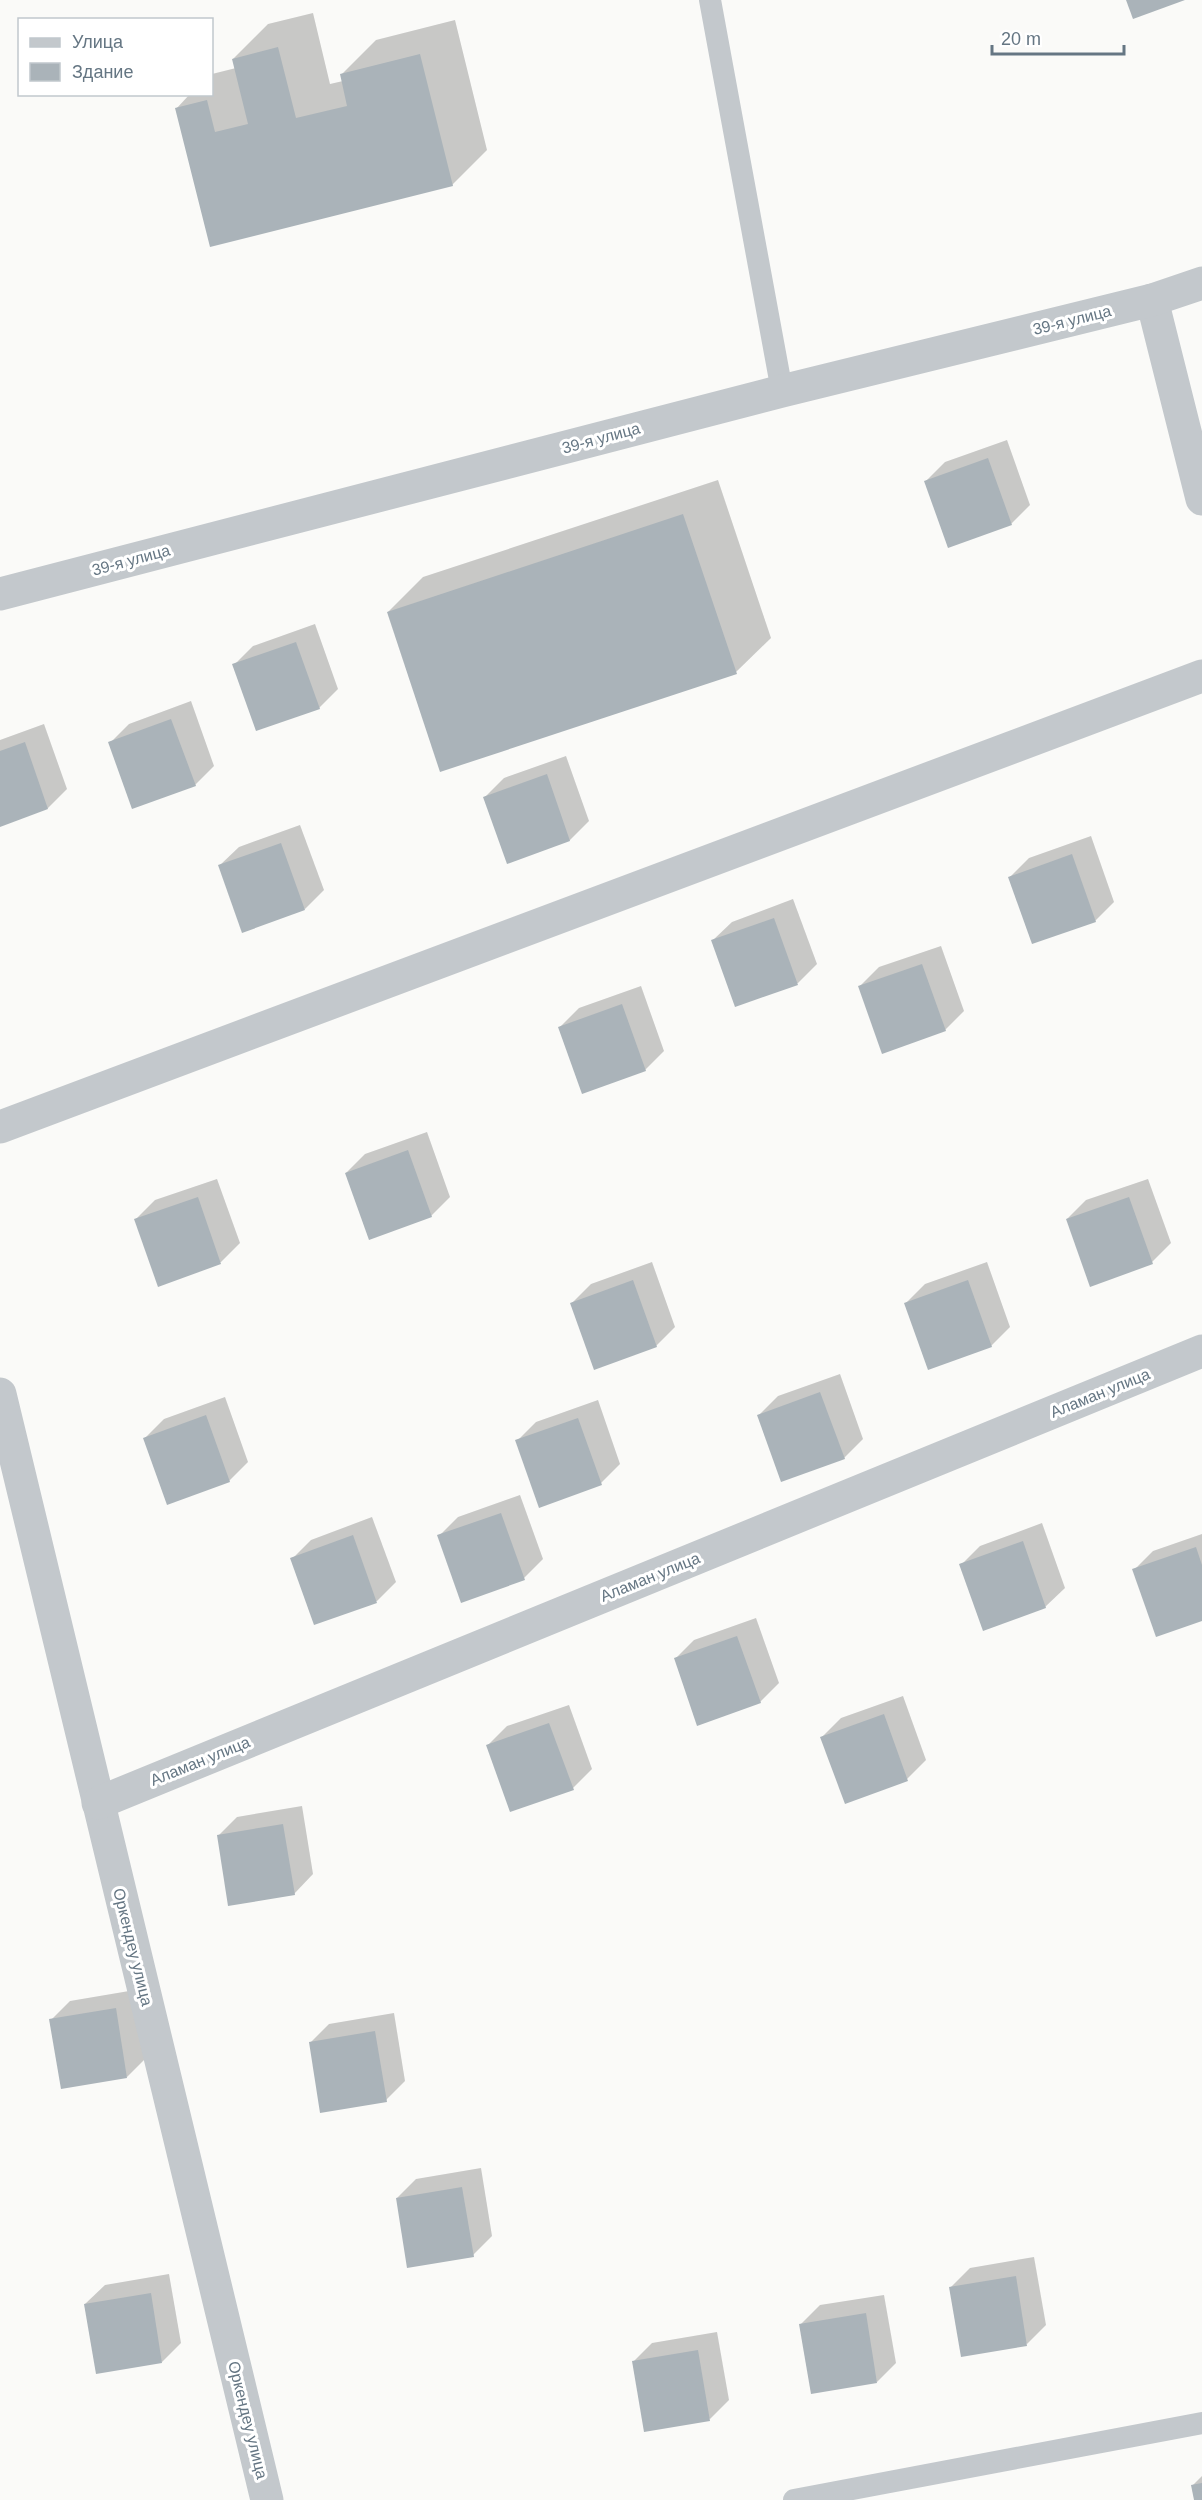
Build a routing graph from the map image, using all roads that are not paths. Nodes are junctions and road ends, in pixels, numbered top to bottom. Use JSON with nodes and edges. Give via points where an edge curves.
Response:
{"nodes":[{"id":1,"x":710,"y":0,"type":"edge"},
{"id":2,"x":1202,"y":283,"type":"edge"},
{"id":3,"x":1152,"y":300,"type":"junction"},
{"id":4,"x":782,"y":391,"type":"junction"},
{"id":5,"x":1202,"y":499,"type":"edge"},
{"id":6,"x":0,"y":594,"type":"edge"},
{"id":7,"x":1202,"y":676,"type":"edge"},
{"id":8,"x":0,"y":1127,"type":"edge"},
{"id":9,"x":1202,"y":1351,"type":"edge"},
{"id":10,"x":0,"y":1395,"type":"edge"},
{"id":11,"x":4,"y":1434,"type":"edge"},
{"id":12,"x":98,"y":1803,"type":"junction"},
{"id":13,"x":1202,"y":2423,"type":"edge"},
{"id":14,"x":267,"y":2500,"type":"edge"},
{"id":15,"x":794,"y":2500,"type":"edge"}],
"edges":[{"from":1,"to":4,"type":"lane"},
{"from":2,"to":3,"type":"street","name":"39-я улица"},
{"from":3,"to":4,"type":"street","name":"39-я улица"},
{"from":3,"to":5,"type":"street"},
{"from":4,"to":6,"type":"street","name":"39-я улица"},
{"from":7,"to":8,"type":"street"},
{"from":9,"to":12,"type":"street","name":"Аламан улица"},
{"from":10,"to":11,"type":"street","name":"Оркендеу улица"},
{"from":11,"to":12,"type":"street","name":"Оркендеу улица"},
{"from":12,"to":14,"type":"street","name":"Оркендеу улица"},
{"from":13,"to":15,"type":"lane"}]}
